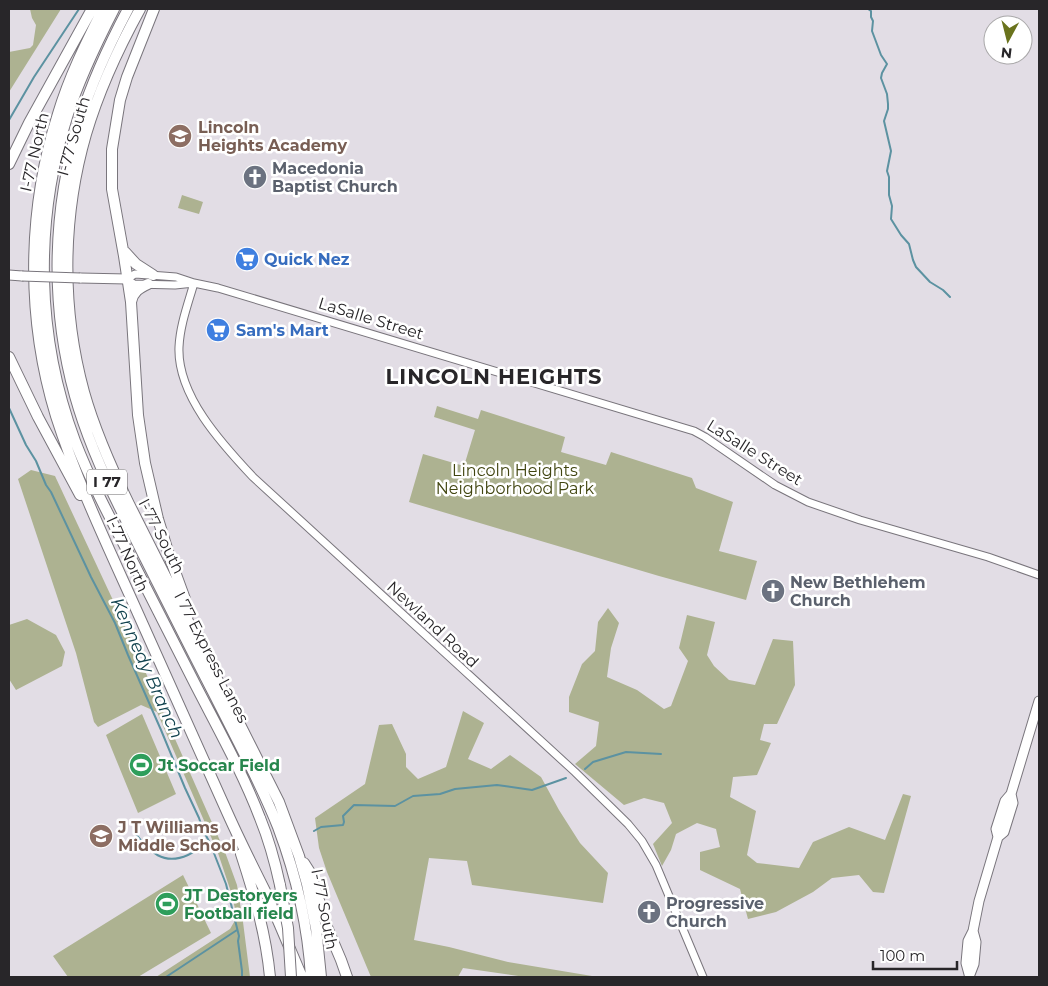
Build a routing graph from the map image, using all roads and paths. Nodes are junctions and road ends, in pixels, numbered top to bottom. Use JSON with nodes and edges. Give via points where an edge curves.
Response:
{"nodes":[{"id":1,"x":92,"y":9,"type":"edge"},
{"id":2,"x":103,"y":9,"type":"edge"},
{"id":3,"x":114,"y":9,"type":"edge"},
{"id":4,"x":128,"y":9,"type":"edge"},
{"id":5,"x":140,"y":9,"type":"edge"},
{"id":6,"x":154,"y":9,"type":"edge"},
{"id":7,"x":9,"y":164,"type":"edge"},
{"id":8,"x":123,"y":250,"type":"junction"},
{"id":9,"x":9,"y":275,"type":"edge"},
{"id":10,"x":127,"y":279,"type":"junction"},
{"id":11,"x":151,"y":279,"type":"junction"},
{"id":12,"x":194,"y":283,"type":"junction"},
{"id":13,"x":176,"y":285,"type":"junction"},
{"id":14,"x":131,"y":302,"type":"junction"},
{"id":15,"x":188,"y":304,"type":"junction"},
{"id":16,"x":9,"y":357,"type":"edge"},
{"id":17,"x":101,"y":531,"type":"junction"},
{"id":18,"x":1039,"y":574,"type":"edge"},
{"id":19,"x":190,"y":626,"type":"junction"},
{"id":20,"x":1039,"y":701,"type":"edge"},
{"id":21,"x":228,"y":815,"type":"junction"},
{"id":22,"x":299,"y":856,"type":"junction"},
{"id":23,"x":969,"y":976,"type":"edge"},
{"id":24,"x":270,"y":977,"type":"edge"},
{"id":25,"x":291,"y":977,"type":"edge"},
{"id":26,"x":302,"y":977,"type":"edge"},
{"id":27,"x":311,"y":977,"type":"edge"},
{"id":28,"x":321,"y":977,"type":"edge"},
{"id":29,"x":347,"y":977,"type":"edge"},
{"id":30,"x":703,"y":977,"type":"edge"}],
"edges":[{"from":1,"to":7,"type":"highway"},
{"from":2,"to":17,"type":"highway","name":"I-77 North","number":"I 77","via":[[58,111],[42,172],[34,263],[37,324],[50,394],[70,456]]},
{"from":3,"to":25,"type":"highway","name":"I 77 Express Lanes","number":"I 77","bridge":true,"via":[[73,100],[61,136],[50,189],[44,277],[53,362],[85,465],[244,780],[266,835],[288,928]]},
{"from":4,"to":27,"type":"highway","name":"I 77 Express Lanes","number":"I 77","via":[[85,104],[66,177],[57,264],[65,352],[78,408],[103,472],[274,818],[293,872],[306,932]]},
{"from":5,"to":19,"type":"highway","name":"I-77 South","number":"I 77","via":[[106,78],[82,149],[70,221],[69,299],[78,364],[97,431],[129,504]]},
{"from":6,"to":8,"type":"highway","via":[[123,89],[114,130],[112,189]]},
{"from":8,"to":10,"type":"highway"},
{"from":8,"to":11,"type":"highway"},
{"from":9,"to":10,"type":"main road","name":"LaSalle Street","bridge":true},
{"from":10,"to":11,"type":"street","name":"LaSalle Street","via":[[135,274]]},
{"from":10,"to":14,"type":"highway"},
{"from":11,"to":12,"type":"street","name":"LaSalle Street","via":[[176,277]]},
{"from":11,"to":13,"type":"street","name":"LaSalle Street"},
{"from":11,"to":14,"type":"highway","via":[[135,292]]},
{"from":12,"to":13,"type":"street","name":"LaSalle Street"},
{"from":12,"to":15,"type":"street","name":"Newland Road"},
{"from":12,"to":18,"type":"street","name":"LaSalle Street","via":[[230,291],[681,427],[705,437],[775,485],[808,502]]},
{"from":13,"to":15,"type":"street","via":[[185,292]]},
{"from":14,"to":19,"type":"highway","via":[[145,462],[158,519],[185,599]]},
{"from":15,"to":30,"type":"street","name":"Newland Road","via":[[180,337],[181,372],[194,403],[217,434],[260,483],[628,824],[656,865]]},
{"from":16,"to":17,"type":"highway"},
{"from":17,"to":21,"type":"highway","name":"I-77 North","number":"I 77"},
{"from":19,"to":22,"type":"highway","name":"I-77 South","number":"I 77","via":[[279,802]]},
{"from":20,"to":23,"type":"main road","via":[[1011,794],[1013,803],[1006,827],[998,837],[978,906],[973,931],[976,942],[974,964]]},
{"from":21,"to":24,"type":"highway","via":[[257,904]]},
{"from":21,"to":26,"type":"highway","name":"I-77 North","number":"I 77"},
{"from":22,"to":28,"type":"highway","name":"I-77 South","number":"I 77","via":[[313,914]]},
{"from":22,"to":29,"type":"highway","via":[[311,874]]}]}
